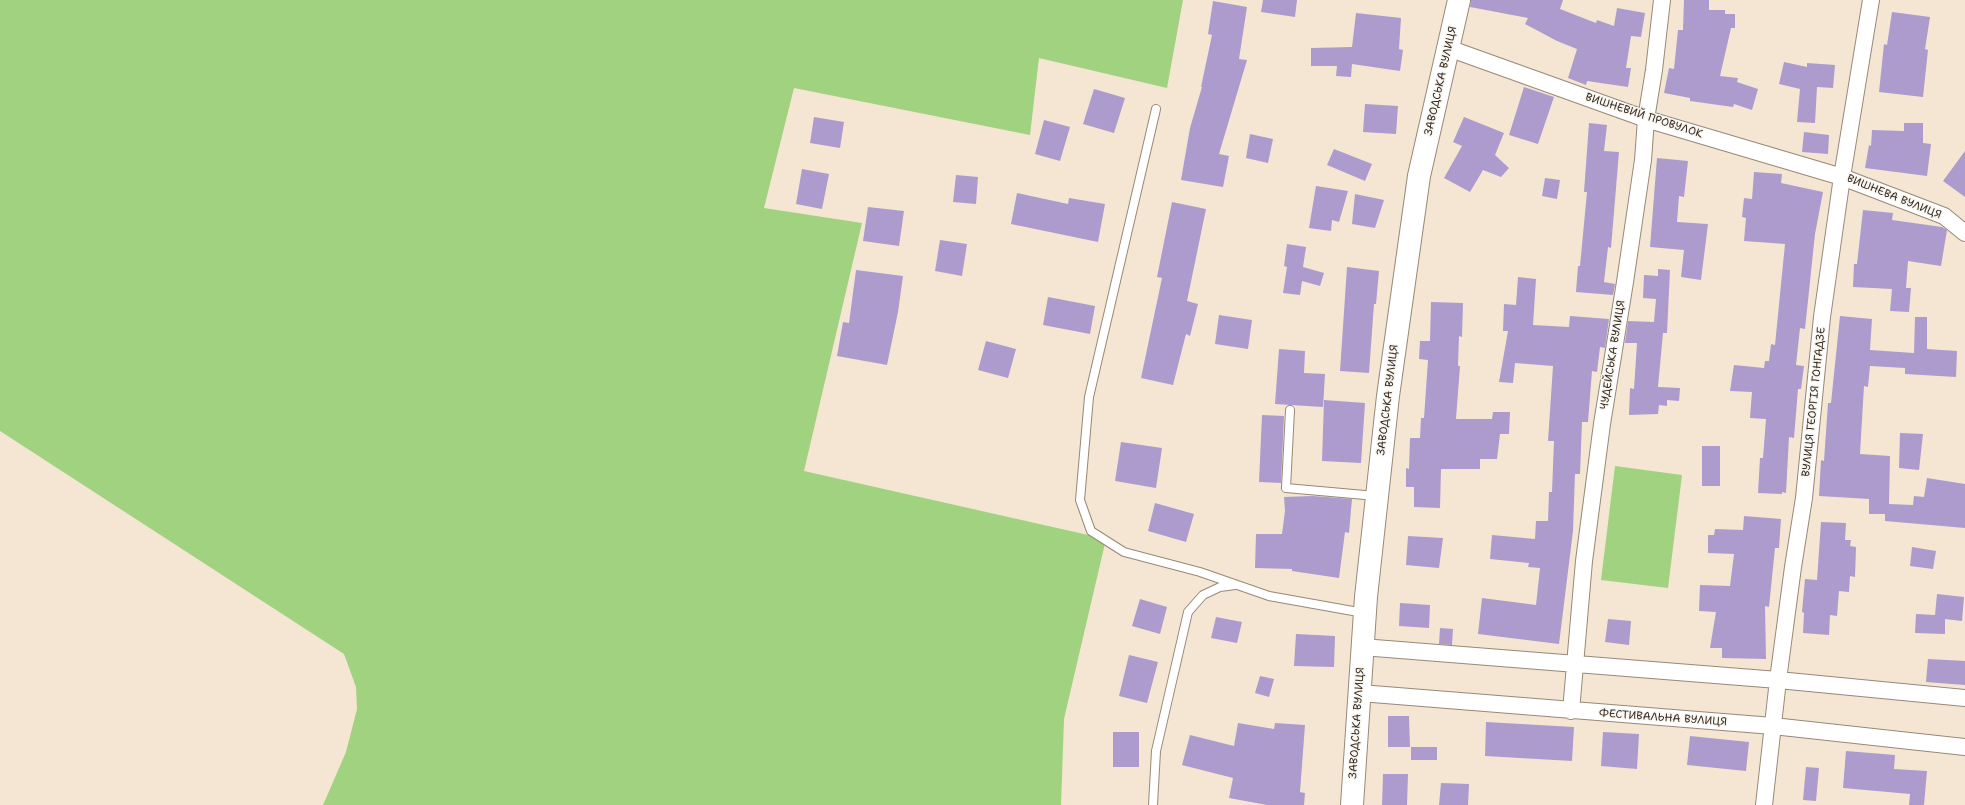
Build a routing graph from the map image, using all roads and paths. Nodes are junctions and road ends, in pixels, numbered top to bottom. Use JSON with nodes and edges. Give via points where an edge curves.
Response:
{"nodes":[{"id":1,"x":1459,"y":0,"type":"edge"},
{"id":2,"x":1662,"y":0,"type":"edge"},
{"id":3,"x":1871,"y":0,"type":"edge"},
{"id":4,"x":1448,"y":48,"type":"junction"},
{"id":5,"x":1156,"y":109,"type":"dead end"},
{"id":6,"x":1646,"y":119,"type":"junction"},
{"id":7,"x":1842,"y":177,"type":"junction"},
{"id":8,"x":1965,"y":233,"type":"edge"},
{"id":9,"x":1290,"y":410,"type":"dead end"},
{"id":10,"x":1377,"y":496,"type":"junction"},
{"id":11,"x":1245,"y":587,"type":"junction"},
{"id":12,"x":1365,"y":613,"type":"junction"},
{"id":13,"x":1362,"y":647,"type":"junction"},
{"id":14,"x":1574,"y":664,"type":"junction"},
{"id":15,"x":1778,"y":680,"type":"junction"},
{"id":16,"x":1360,"y":693,"type":"junction"},
{"id":17,"x":1965,"y":698,"type":"edge"},
{"id":18,"x":1571,"y":711,"type":"junction"},
{"id":19,"x":1773,"y":726,"type":"junction"},
{"id":20,"x":1965,"y":747,"type":"edge"},
{"id":21,"x":1153,"y":805,"type":"edge"},
{"id":22,"x":1352,"y":805,"type":"edge"},
{"id":23,"x":1764,"y":805,"type":"edge"}],
"edges":[{"from":1,"to":4,"type":"main road","name":"ЗАВОДСЬКА ВУЛИЦЯ"},
{"from":2,"to":6,"type":"street","name":"ЧУДЕЙСЬКА ВУЛИЦЯ"},
{"from":3,"to":7,"type":"street","name":"ВУЛИЦЯ ГЕОРГІЯ ГОНГАДЗЕ"},
{"from":4,"to":6,"type":"street","name":"ВИШНЕВИЙ ПРОВУЛОК"},
{"from":4,"to":10,"type":"main road","name":"ЗАВОДСЬКА ВУЛИЦЯ","via":[[1419,176],[1388,396]]},
{"from":5,"to":11,"type":"lane","via":[[1089,396],[1080,500],[1091,531],[1124,552]]},
{"from":6,"to":7,"type":"street","name":"ВИШНЕВИЙ ПРОВУЛОК"},
{"from":6,"to":14,"type":"street","name":"ЧУДЕЙСЬКА ВУЛИЦЯ","via":[[1643,160],[1600,439]]},
{"from":7,"to":8,"type":"street","name":"ВИШНЕВА ВУЛИЦЯ","via":[[1944,216]]},
{"from":7,"to":15,"type":"street","name":"ВУЛИЦЯ ГЕОРГІЯ ГОНГАДЗЕ","via":[[1822,317],[1804,498],[1792,567]]},
{"from":9,"to":10,"type":"lane","via":[[1286,488]]},
{"from":10,"to":12,"type":"main road","name":"ЗАВОДСЬКА ВУЛИЦЯ"},
{"from":11,"to":12,"type":"lane","via":[[1269,596]]},
{"from":11,"to":21,"type":"lane","via":[[1220,587],[1203,595],[1188,612],[1156,751]]},
{"from":12,"to":13,"type":"main road","name":"ЗАВОДСЬКА ВУЛИЦЯ"},
{"from":13,"to":14,"type":"street"},
{"from":13,"to":16,"type":"main road","name":"ЗАВОДСЬКА ВУЛИЦЯ"},
{"from":14,"to":15,"type":"street"},
{"from":14,"to":18,"type":"street","name":"ЧУДЕЙСЬКА ВУЛИЦЯ"},
{"from":15,"to":17,"type":"street"},
{"from":15,"to":19,"type":"street","name":"ВУЛИЦЯ ГЕОРГІЯ ГОНГАДЗЕ"},
{"from":16,"to":18,"type":"street","name":"ФЕСТИВАЛЬНА ВУЛИЦЯ"},
{"from":16,"to":22,"type":"main road","name":"ЗАВОДСЬКА ВУЛИЦЯ"},
{"from":18,"to":19,"type":"street","name":"ФЕСТИВАЛЬНА ВУЛИЦЯ"},
{"from":19,"to":20,"type":"street","name":"ФЕСТИВАЛЬНА ВУЛИЦЯ"},
{"from":19,"to":23,"type":"street","name":"ВУЛИЦЯ ГЕОРГІЯ ГОНГАДЗЕ"}]}
